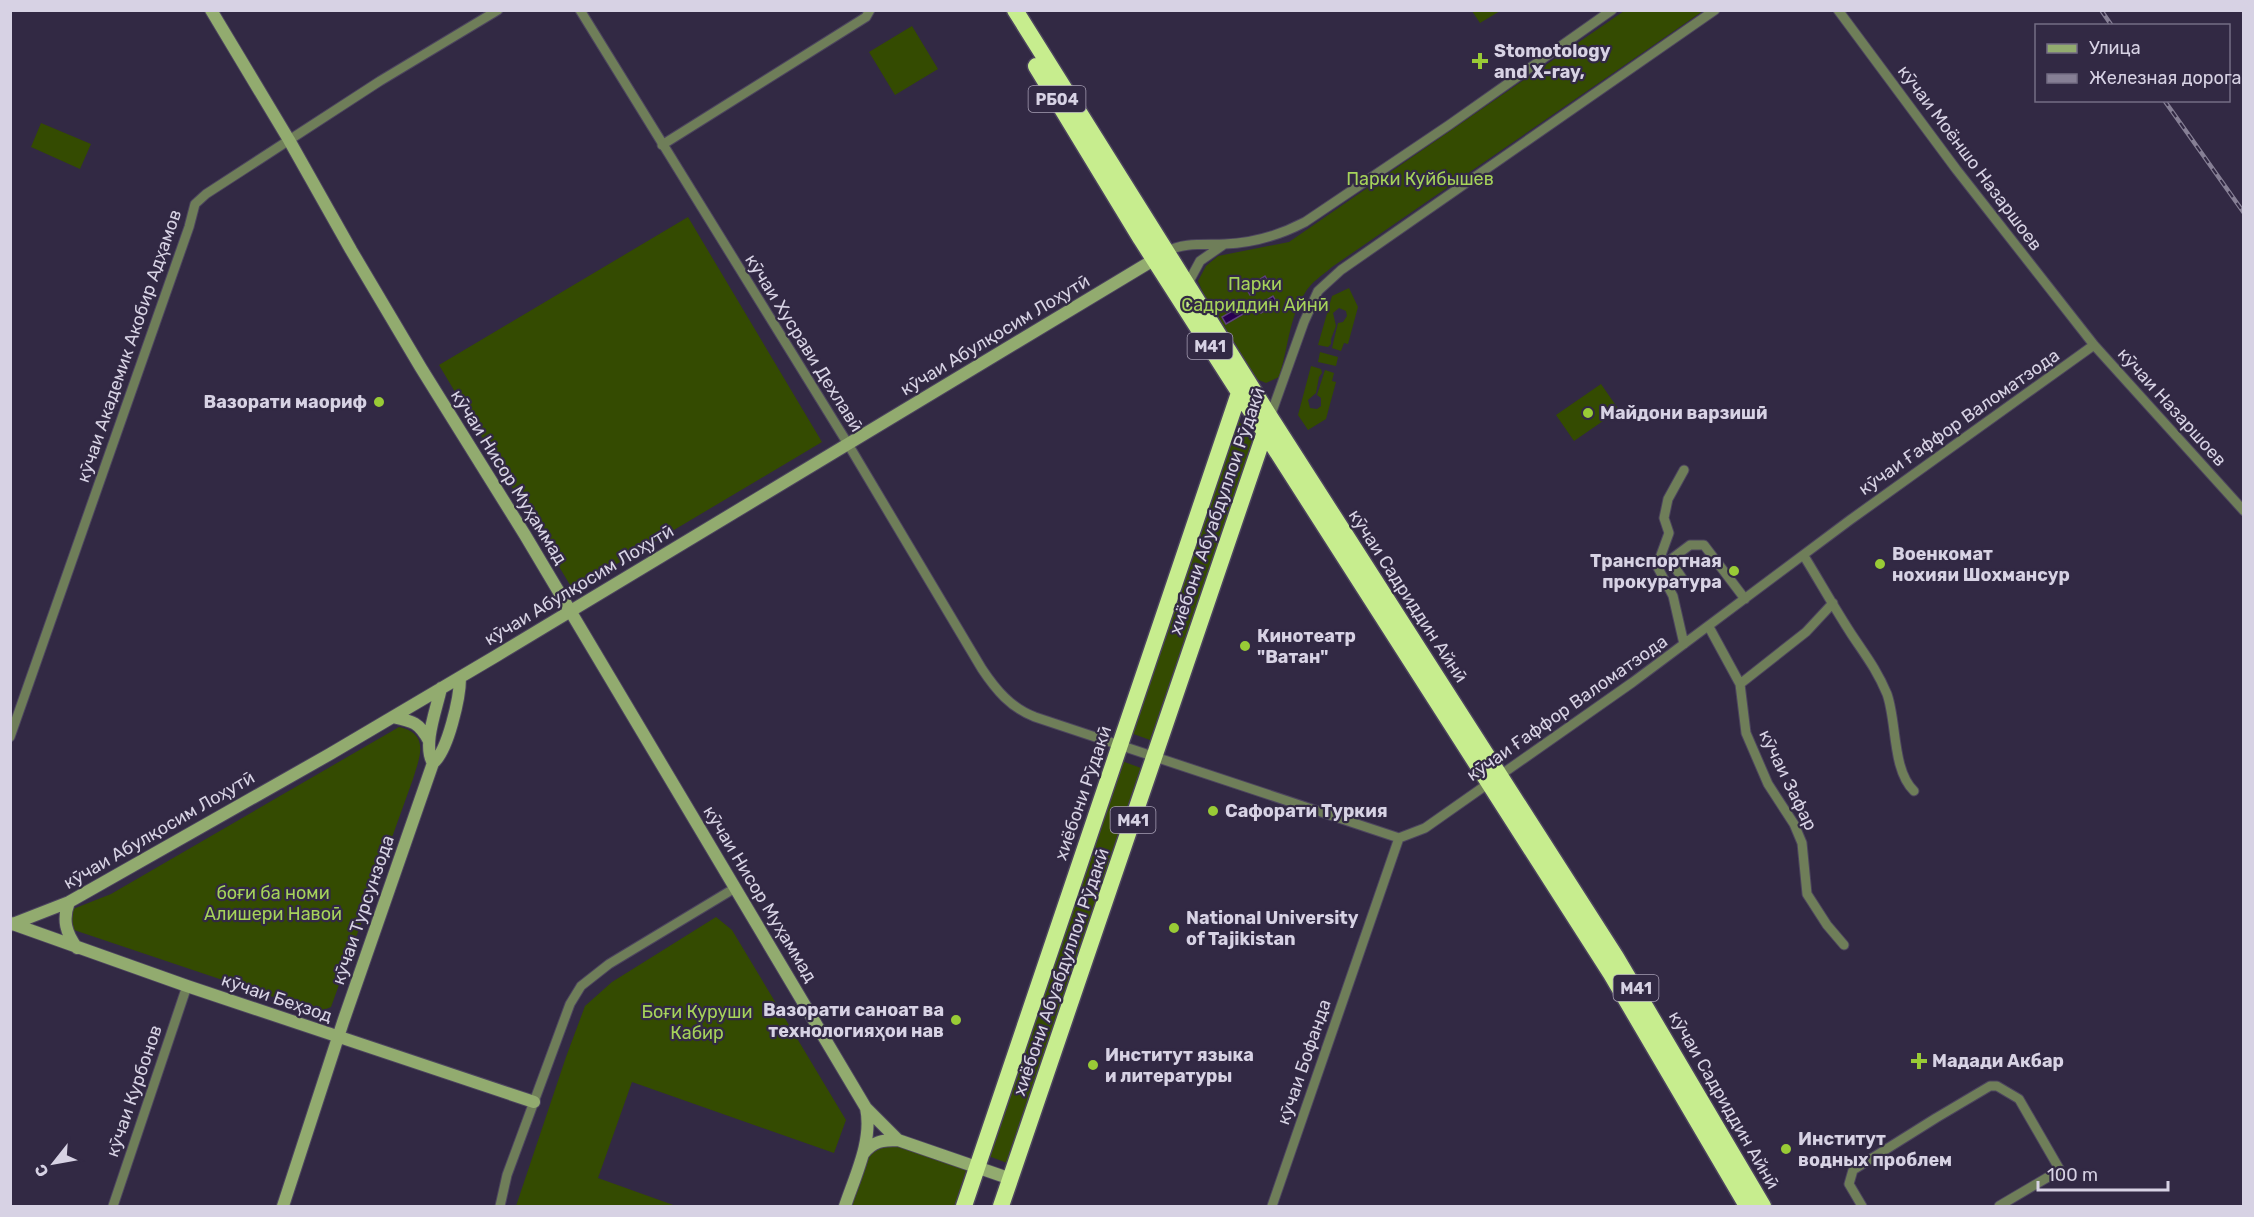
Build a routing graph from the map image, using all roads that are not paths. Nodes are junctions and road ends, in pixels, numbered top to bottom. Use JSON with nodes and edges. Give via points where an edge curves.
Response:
{"nodes":[{"id":1,"x":211,"y":10,"type":"edge"},
{"id":2,"x":498,"y":10,"type":"edge"},
{"id":3,"x":580,"y":10,"type":"edge"},
{"id":4,"x":870,"y":10,"type":"edge"},
{"id":5,"x":1004,"y":10,"type":"edge"},
{"id":6,"x":1015,"y":10,"type":"edge"},
{"id":7,"x":1612,"y":10,"type":"edge"},
{"id":8,"x":1715,"y":10,"type":"edge"},
{"id":9,"x":1838,"y":10,"type":"edge"},
{"id":10,"x":289,"y":140,"type":"junction"},
{"id":11,"x":662,"y":145,"type":"junction"},
{"id":12,"x":1115,"y":183,"type":"junction"},
{"id":13,"x":1225,"y":244,"type":"junction"},
{"id":14,"x":1161,"y":256,"type":"junction"},
{"id":15,"x":1184,"y":292,"type":"junction"},
{"id":16,"x":2077,"y":324,"type":"joint"},
{"id":17,"x":2094,"y":345,"type":"junction"},
{"id":18,"x":1239,"y":393,"type":"junction"},
{"id":19,"x":1267,"y":425,"type":"junction"},
{"id":20,"x":848,"y":444,"type":"junction"},
{"id":21,"x":1684,"y":470,"type":"dead end"},
{"id":22,"x":2244,"y":511,"type":"edge"},
{"id":23,"x":1804,"y":556,"type":"junction"},
{"id":24,"x":1684,"y":581,"type":"dead end"},
{"id":25,"x":1745,"y":599,"type":"junction"},
{"id":26,"x":1833,"y":603,"type":"junction"},
{"id":27,"x":570,"y":611,"type":"junction"},
{"id":28,"x":1708,"y":627,"type":"junction"},
{"id":29,"x":1684,"y":644,"type":"junction"},
{"id":30,"x":460,"y":678,"type":"junction"},
{"id":31,"x":1740,"y":684,"type":"junction"},
{"id":32,"x":441,"y":688,"type":"junction"},
{"id":33,"x":393,"y":717,"type":"junction"},
{"id":34,"x":10,"y":737,"type":"edge"},
{"id":35,"x":429,"y":741,"type":"junction"},
{"id":36,"x":1120,"y":744,"type":"junction"},
{"id":37,"x":1155,"y":756,"type":"junction"},
{"id":38,"x":433,"y":763,"type":"junction"},
{"id":39,"x":1494,"y":779,"type":"junction"},
{"id":40,"x":1914,"y":791,"type":"dead end"},
{"id":41,"x":1399,"y":838,"type":"junction"},
{"id":42,"x":735,"y":888,"type":"junction"},
{"id":43,"x":69,"y":902,"type":"junction"},
{"id":44,"x":11,"y":924,"type":"edge"},
{"id":45,"x":1844,"y":945,"type":"dead end"},
{"id":46,"x":77,"y":948,"type":"junction"},
{"id":47,"x":187,"y":986,"type":"junction"},
{"id":48,"x":339,"y":1038,"type":"junction"},
{"id":49,"x":534,"y":1102,"type":"junction"},
{"id":50,"x":866,"y":1108,"type":"junction"},
{"id":51,"x":1710,"y":1127,"type":"junction"},
{"id":52,"x":898,"y":1140,"type":"junction"},
{"id":53,"x":863,"y":1154,"type":"junction"},
{"id":54,"x":977,"y":1167,"type":"junction"},
{"id":55,"x":1011,"y":1179,"type":"junction"},
{"id":56,"x":113,"y":1206,"type":"edge"},
{"id":57,"x":283,"y":1206,"type":"edge"},
{"id":58,"x":500,"y":1206,"type":"edge"},
{"id":59,"x":845,"y":1206,"type":"edge"},
{"id":60,"x":964,"y":1206,"type":"edge"},
{"id":61,"x":1001,"y":1206,"type":"edge"},
{"id":62,"x":1272,"y":1206,"type":"edge"},
{"id":63,"x":1748,"y":1206,"type":"edge"},
{"id":64,"x":1763,"y":1206,"type":"edge"},
{"id":65,"x":1862,"y":1206,"type":"edge"},
{"id":66,"x":1999,"y":1206,"type":"edge"}],
"edges":[{"from":1,"to":10,"type":"street","name":"кӯчаи Нисор Муҳаммад"},
{"from":2,"to":10,"type":"street","name":"кӯчаи Академик Акобир Адҳамов"},
{"from":3,"to":11,"type":"street","name":"кӯчаи Хусрави Дехлавӣ"},
{"from":4,"to":11,"type":"street","via":[[866,17]]},
{"from":5,"to":12,"type":"highway","name":"кӯчаи Садриддин Айнӣ","number":"РБ04"},
{"from":6,"to":12,"type":"highway","name":"кӯчаи Садриддин Айнӣ","number":"РБ04"},
{"from":7,"to":13,"type":"street","via":[[1305,222],[1284,233]]},
{"from":8,"to":19,"type":"street","name":"хиёбони Абуабдуллои Рӯдакӣ","via":[[1351,263],[1318,291]]},
{"from":9,"to":16,"type":"street","name":"кӯчаи Моёншо Назаршоев","via":[[1956,170]]},
{"from":10,"to":27,"type":"street","name":"кӯчаи Нисор Муҳаммад","via":[[351,250]]},
{"from":10,"to":34,"type":"street","name":"кӯчаи Академик Акобир Адҳамов","via":[[195,204]]},
{"from":11,"to":20,"type":"street","name":"кӯчаи Хусрави Дехлавӣ"},
{"from":12,"to":14,"type":"highway","name":"кӯчаи Садриддин Айнӣ","number":"M41"},
{"from":13,"to":14,"type":"street","via":[[1181,247]]},
{"from":13,"to":15,"type":"street","via":[[1200,261]]},
{"from":14,"to":15,"type":"highway","name":"кӯчаи Садриддин Айнӣ","number":"M41"},
{"from":14,"to":20,"type":"street","name":"кӯчаи Абулқосим Лоҳутӣ"},
{"from":15,"to":18,"type":"highway","name":"кӯчаи Садриддин Айнӣ","number":"M41"},
{"from":15,"to":19,"type":"highway","name":"кӯчаи Садриддин Айнӣ","number":"M41"},
{"from":16,"to":17,"type":"street","name":"кӯчаи Назаршоев"},
{"from":17,"to":22,"type":"street","name":"кӯчаи Назаршоев"},
{"from":17,"to":23,"type":"street","name":"кӯчаи Ғаффор Валоматзода"},
{"from":18,"to":19,"type":"highway","name":"кӯчаи Садриддин Айнӣ","number":"M41"},
{"from":18,"to":36,"type":"highway","name":"хиёбони Рӯдакӣ","number":"M41"},
{"from":19,"to":37,"type":"highway","name":"хиёбони Абуабдуллои Рӯдакӣ","number":"M41"},
{"from":19,"to":39,"type":"highway","name":"кӯчаи Садриддин Айнӣ","number":"M41"},
{"from":20,"to":27,"type":"street","name":"кӯчаи Абулқосим Лоҳутӣ"},
{"from":20,"to":36,"type":"street","name":"кӯчаи Хусрави Дехлавӣ","via":[[999,693],[1029,715]]},
{"from":21,"to":29,"type":"street","via":[[1668,499],[1664,518],[1669,533],[1657,566],[1673,596]]},
{"from":23,"to":25,"type":"street","name":"кӯчаи Ғаффор Валоматзода"},
{"from":23,"to":26,"type":"street"},
{"from":24,"to":25,"type":"street","via":[[1670,560],[1690,545],[1704,544]]},
{"from":25,"to":28,"type":"street","name":"кӯчаи Ғаффор Валоматзода"},
{"from":26,"to":31,"type":"street","via":[[1806,632]]},
{"from":26,"to":40,"type":"street","via":[[1873,664],[1888,697],[1903,773]]},
{"from":27,"to":30,"type":"street","name":"кӯчаи Абулқосим Лоҳутӣ"},
{"from":27,"to":42,"type":"street","name":"кӯчаи Нисор Муҳаммад"},
{"from":28,"to":29,"type":"street","name":"кӯчаи Ғаффор Валоматзода"},
{"from":28,"to":31,"type":"street","name":"кӯчаи Зафар"},
{"from":29,"to":39,"type":"street","name":"кӯчаи Ғаффор Валоматзода"},
{"from":30,"to":32,"type":"street","name":"кӯчаи Абулқосим Лоҳутӣ"},
{"from":30,"to":38,"type":"street","name":"кӯчаи Турсунзода","via":[[460,692],[441,753]]},
{"from":31,"to":45,"type":"street","name":"кӯчаи Зафар","via":[[1746,733],[1768,784],[1802,843],[1808,894]]},
{"from":32,"to":33,"type":"street","name":"кӯчаи Абулқосим Лоҳутӣ"},
{"from":32,"to":35,"type":"street","name":"кӯчаи Турсунзода"},
{"from":33,"to":35,"type":"street","via":[[413,721]]},
{"from":33,"to":43,"type":"street","name":"кӯчаи Абулқосим Лоҳутӣ"},
{"from":35,"to":38,"type":"street","name":"кӯчаи Турсунзода"},
{"from":36,"to":37,"type":"street"},
{"from":36,"to":54,"type":"highway","name":"хиёбони Рӯдакӣ","number":"M41"},
{"from":37,"to":41,"type":"street"},
{"from":37,"to":55,"type":"highway","name":"хиёбони Абуабдуллои Рӯдакӣ","number":"M41"},
{"from":38,"to":48,"type":"street","name":"кӯчаи Турсунзода"},
{"from":39,"to":41,"type":"street","name":"кӯчаи Ғаффор Валоматзода","via":[[1425,828]]},
{"from":39,"to":51,"type":"highway","name":"кӯчаи Садриддин Айнӣ","number":"M41"},
{"from":41,"to":62,"type":"street","name":"кӯчаи Бофанда"},
{"from":42,"to":49,"type":"street","via":[[581,986],[564,1018]]},
{"from":42,"to":50,"type":"street","name":"кӯчаи Нисор Муҳаммад"},
{"from":43,"to":44,"type":"street","name":"кӯчаи Абулқосим Лоҳутӣ"},
{"from":43,"to":46,"type":"street","via":[[66,927]]},
{"from":44,"to":46,"type":"street","name":"кӯчаи Беҳзод"},
{"from":46,"to":47,"type":"street","name":"кӯчаи Беҳзод"},
{"from":47,"to":48,"type":"street","name":"кӯчаи Беҳзод"},
{"from":47,"to":56,"type":"street","name":"кӯчаи Курбонов"},
{"from":48,"to":49,"type":"street","name":"кӯчаи Беҳзод"},
{"from":48,"to":57,"type":"street","name":"кӯчаи Турсунзода"},
{"from":49,"to":58,"type":"street"},
{"from":50,"to":52,"type":"street","name":"кӯчаи Нисор Муҳаммад"},
{"from":50,"to":53,"type":"street"},
{"from":51,"to":63,"type":"highway","name":"кӯчаи Садриддин Айнӣ","number":"M41"},
{"from":51,"to":64,"type":"highway","name":"кӯчаи Садриддин Айнӣ","number":"M41"},
{"from":52,"to":53,"type":"street","via":[[876,1142]]},
{"from":52,"to":54,"type":"street","name":"кӯчаи Нисор Муҳаммад"},
{"from":53,"to":59,"type":"street"},
{"from":54,"to":55,"type":"street","name":"кӯчаи Нисор Муҳаммад"},
{"from":54,"to":60,"type":"highway","name":"хиёбони Рӯдакӣ","number":"M41"},
{"from":55,"to":61,"type":"highway","name":"хиёбони Абуабдуллои Рӯдакӣ","number":"M41"},
{"from":65,"to":66,"type":"street","via":[[1849,1184],[1853,1170],[1990,1086],[1997,1086],[2019,1099],[2060,1170]]}]}
